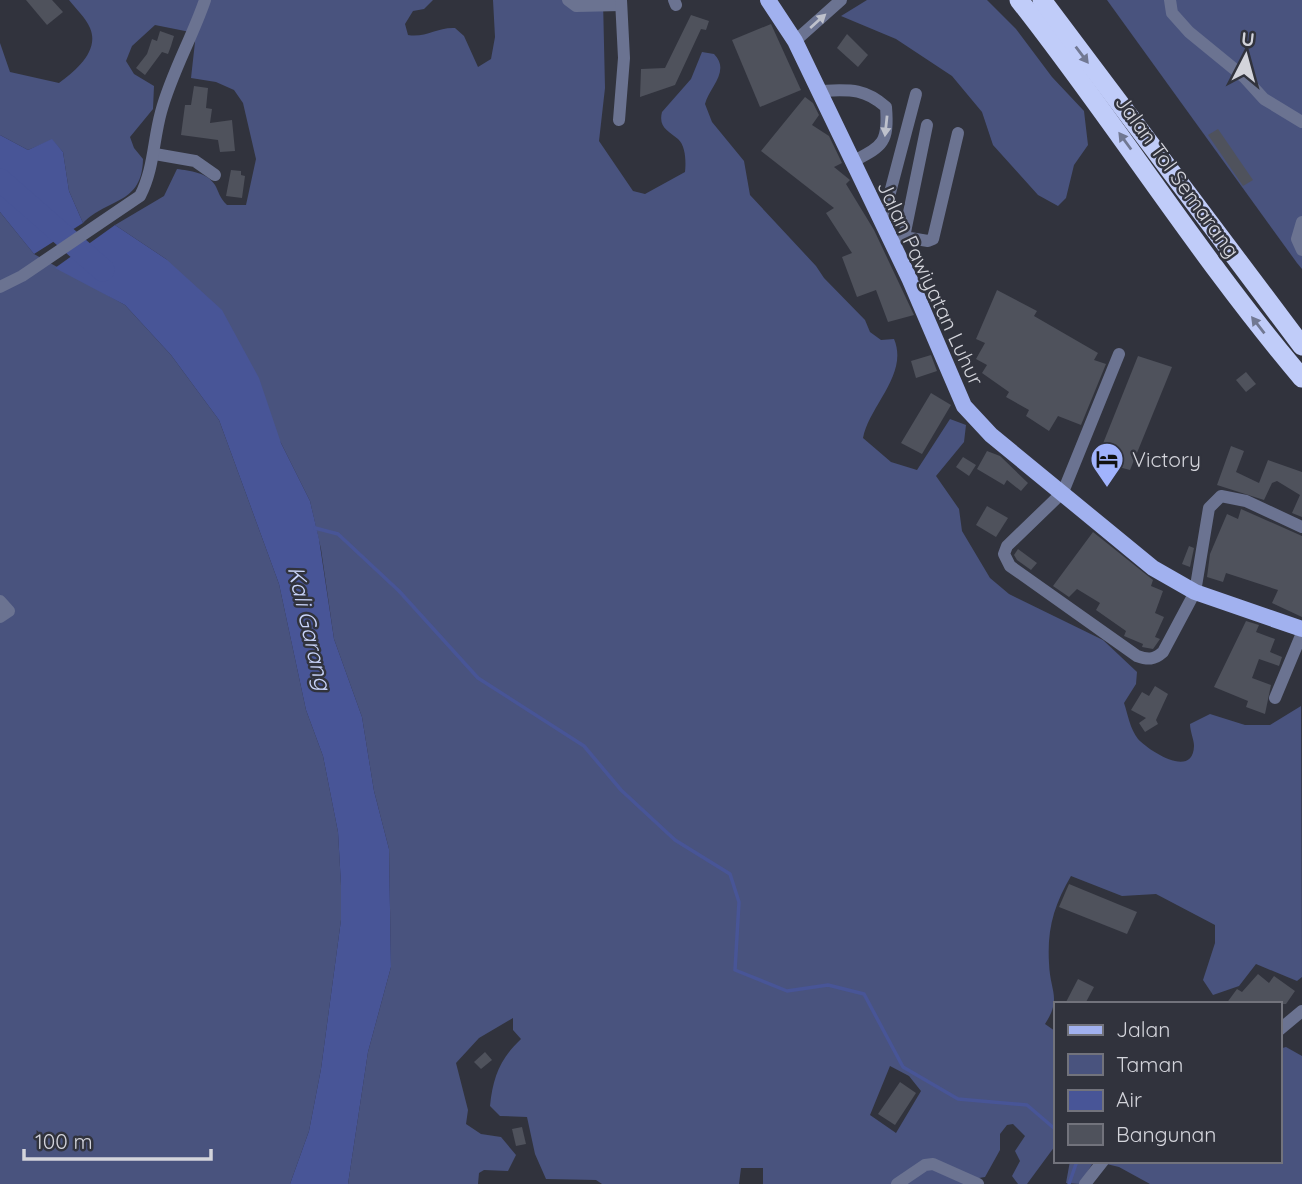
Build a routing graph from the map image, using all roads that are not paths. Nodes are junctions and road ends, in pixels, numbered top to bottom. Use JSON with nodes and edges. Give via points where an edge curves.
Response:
{"nodes":[{"id":1,"x":205,"y":0,"type":"edge"},
{"id":2,"x":568,"y":0,"type":"edge"},
{"id":3,"x":768,"y":0,"type":"edge"},
{"id":4,"x":841,"y":0,"type":"edge"},
{"id":5,"x":1019,"y":0,"type":"edge"},
{"id":6,"x":1042,"y":0,"type":"edge"},
{"id":7,"x":1170,"y":0,"type":"edge"},
{"id":8,"x":621,"y":3,"type":"edge"},
{"id":9,"x":795,"y":41,"type":"junction"},
{"id":10,"x":818,"y":91,"type":"junction"},
{"id":11,"x":916,"y":93,"type":"dead end"},
{"id":12,"x":619,"y":120,"type":"dead end"},
{"id":13,"x":1302,"y":122,"type":"edge"},
{"id":14,"x":927,"y":124,"type":"dead end"},
{"id":15,"x":958,"y":133,"type":"dead end"},
{"id":16,"x":155,"y":154,"type":"junction"},
{"id":17,"x":852,"y":162,"type":"junction"},
{"id":18,"x":215,"y":175,"type":"dead end"},
{"id":19,"x":1302,"y":222,"type":"edge"},
{"id":20,"x":882,"y":223,"type":"junction"},
{"id":21,"x":898,"y":240,"type":"junction"},
{"id":22,"x":1302,"y":250,"type":"edge"},
{"id":23,"x":0,"y":287,"type":"edge"},
{"id":24,"x":1302,"y":346,"type":"edge"},
{"id":25,"x":1119,"y":355,"type":"dead end"},
{"id":26,"x":1302,"y":377,"type":"edge"},
{"id":27,"x":1063,"y":492,"type":"junction"},
{"id":28,"x":1302,"y":527,"type":"edge"},
{"id":29,"x":1195,"y":592,"type":"junction"},
{"id":30,"x":0,"y":601,"type":"edge"},
{"id":31,"x":0,"y":617,"type":"edge"},
{"id":32,"x":1302,"y":631,"type":"edge"},
{"id":33,"x":1275,"y":698,"type":"dead end"},
{"id":34,"x":1302,"y":1012,"type":"edge"},
{"id":35,"x":1281,"y":1028,"type":"edge"},
{"id":36,"x":1101,"y":1163,"type":"edge"},
{"id":37,"x":1087,"y":1182,"type":"edge"},
{"id":38,"x":897,"y":1184,"type":"edge"},
{"id":39,"x":978,"y":1184,"type":"edge"}],
"edges":[{"from":1,"to":16,"type":"street","via":[[166,93]]},
{"from":2,"to":8,"type":"street","via":[[576,6]]},
{"from":3,"to":9,"type":"main road","name":"Jalan Pawiyatan Luhur"},
{"from":9,"to":4,"type":"street","one_way":true},
{"from":26,"to":5,"type":"highway","name":"Jalan Tol Semarang","one_way":true,"via":[[1257,326]]},
{"from":6,"to":24,"type":"highway","name":"Jalan Tol Semarang","one_way":true},
{"from":7,"to":13,"type":"street","via":[[1172,12],[1189,32],[1264,99]]},
{"from":8,"to":12,"type":"street","via":[[624,58]]},
{"from":9,"to":10,"type":"main road","name":"Jalan Pawiyatan Luhur"},
{"from":10,"to":17,"type":"main road","name":"Jalan Pawiyatan Luhur"},
{"from":10,"to":17,"type":"street","one_way":true,"via":[[854,89],[873,95],[886,107],[888,131],[880,147]]},
{"from":11,"to":20,"type":"street"},
{"from":14,"to":21,"type":"street"},
{"from":15,"to":21,"type":"street","via":[[933,239]]},
{"from":16,"to":18,"type":"street","via":[[195,161]]},
{"from":16,"to":23,"type":"street","via":[[140,196]]},
{"from":17,"to":20,"type":"main road","name":"Jalan Pawiyatan Luhur"},
{"from":19,"to":22,"type":"street","via":[[1297,239]]},
{"from":20,"to":21,"type":"main road","name":"Jalan Pawiyatan Luhur"},
{"from":21,"to":27,"type":"main road","name":"Jalan Pawiyatan Luhur","via":[[964,406],[990,435]]},
{"from":25,"to":27,"type":"street"},
{"from":27,"to":29,"type":"main road","name":"Jalan Pawiyatan Luhur","via":[[1153,568]]},
{"from":27,"to":29,"type":"street","via":[[1007,546],[1004,554],[1010,566],[1147,660],[1163,652]]},
{"from":28,"to":29,"type":"street","via":[[1246,501],[1221,496],[1214,500]]},
{"from":29,"to":32,"type":"main road","name":"Jalan Pawiyatan Luhur"},
{"from":30,"to":31,"type":"street","via":[[9,611]]},
{"from":32,"to":33,"type":"street"},
{"from":34,"to":35,"type":"street"},
{"from":36,"to":37,"type":"street"},
{"from":38,"to":39,"type":"street","via":[[933,1164]]}]}
